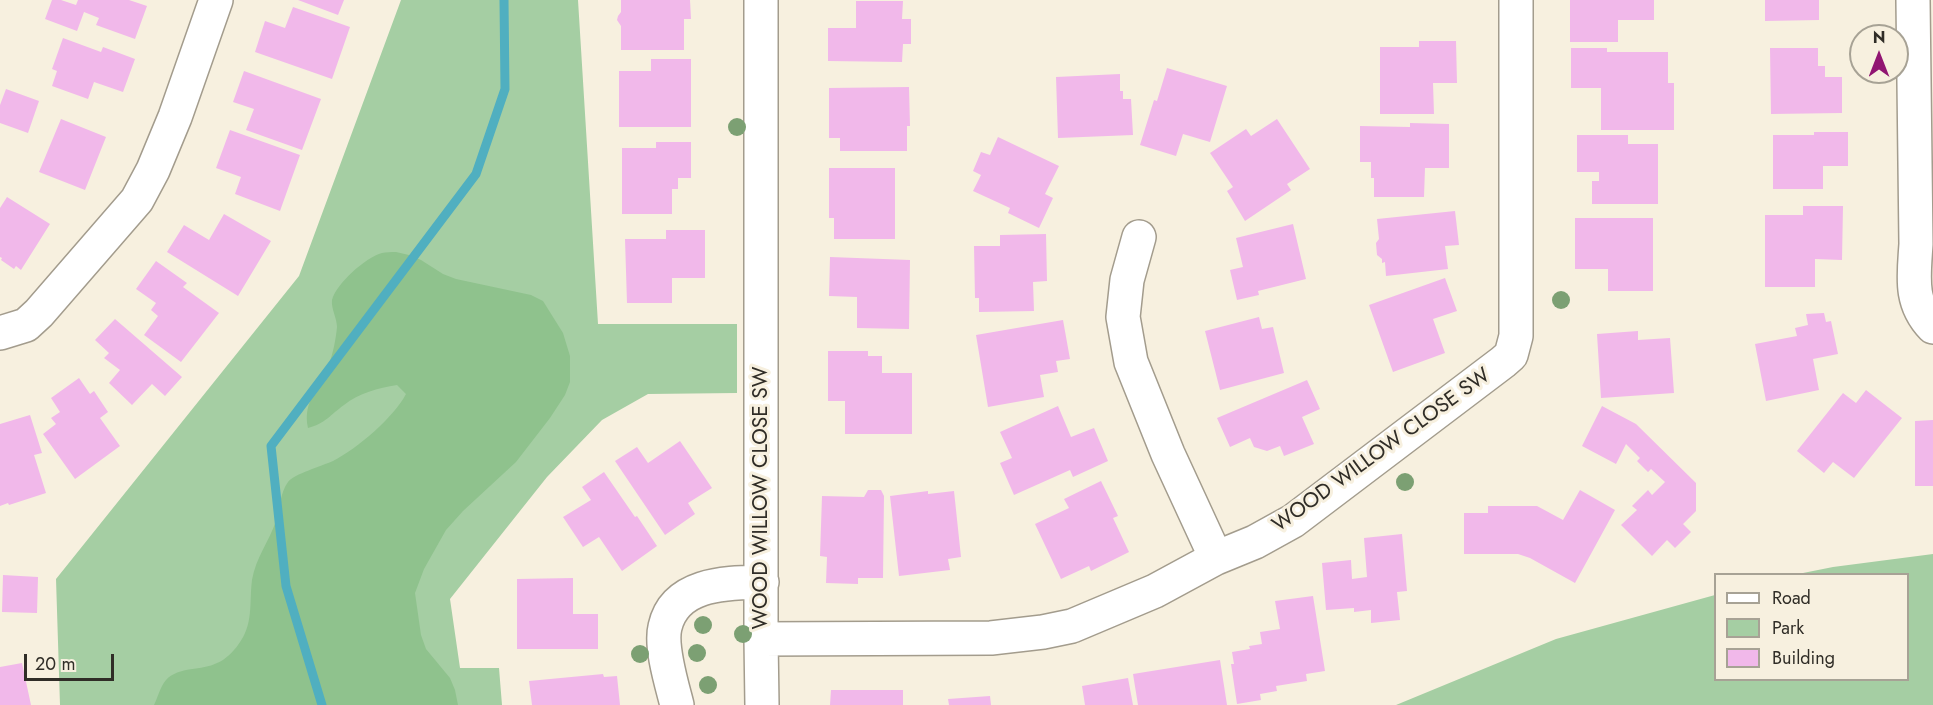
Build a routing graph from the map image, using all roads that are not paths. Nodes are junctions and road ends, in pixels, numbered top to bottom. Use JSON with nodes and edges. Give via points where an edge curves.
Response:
{"nodes":[{"id":1,"x":216,"y":0,"type":"edge"},
{"id":2,"x":761,"y":0,"type":"edge"},
{"id":3,"x":1516,"y":0,"type":"edge"},
{"id":4,"x":1913,"y":0,"type":"edge"},
{"id":5,"x":1138,"y":237,"type":"dead end"},
{"id":6,"x":1933,"y":327,"type":"edge"},
{"id":7,"x":0,"y":333,"type":"edge"},
{"id":8,"x":1216,"y":558,"type":"junction"},
{"id":9,"x":762,"y":582,"type":"junction"},
{"id":10,"x":761,"y":639,"type":"junction"},
{"id":11,"x":677,"y":705,"type":"edge"},
{"id":12,"x":762,"y":705,"type":"edge"}],
"edges":[{"from":1,"to":7,"type":"street","via":[[175,117],[137,200],[39,313],[26,325]]},
{"from":2,"to":9,"type":"street","name":"WOOD WILLOW CLOSE SW"},
{"from":3,"to":8,"type":"street","name":"WOOD WILLOW CLOSE SW","via":[[1518,288],[1516,341],[1510,355],[1293,521],[1255,543]]},
{"from":4,"to":6,"type":"street","via":[[1914,278],[1916,300]]},
{"from":5,"to":8,"type":"street","via":[[1123,317],[1131,362]]},
{"from":8,"to":10,"type":"street","name":"WOOD WILLOW CLOSE SW","via":[[1145,595],[1072,626],[1042,632],[991,638]]},
{"from":9,"to":10,"type":"street","name":"WOOD WILLOW CLOSE SW"},
{"from":9,"to":11,"type":"street","via":[[726,583],[695,591],[674,606],[664,628]]},
{"from":10,"to":12,"type":"street"}]}
